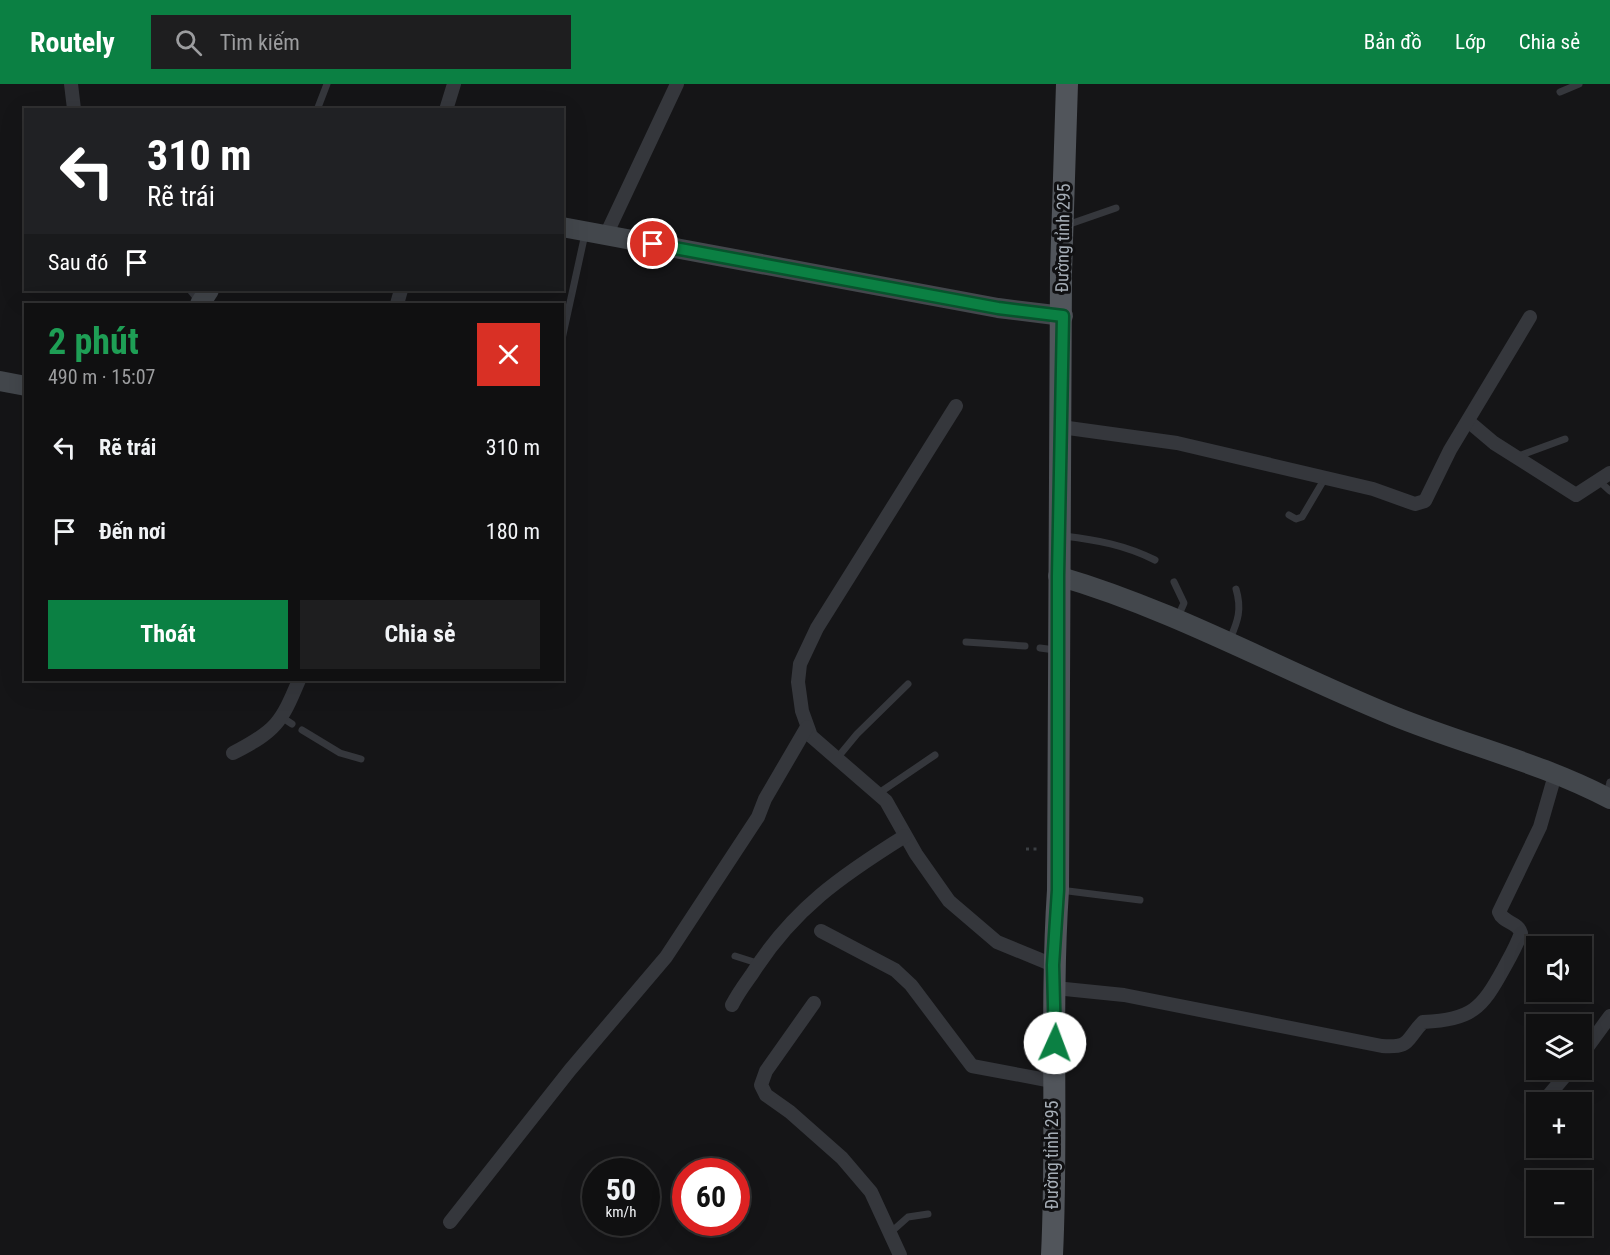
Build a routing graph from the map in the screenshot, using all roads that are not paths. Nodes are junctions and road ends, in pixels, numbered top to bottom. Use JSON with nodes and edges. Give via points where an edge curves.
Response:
{"nodes":[{"id":1,"x":71,"y":84,"type":"edge"},
{"id":2,"x":327,"y":84,"type":"edge"},
{"id":3,"x":454,"y":84,"type":"edge"},
{"id":4,"x":676,"y":84,"type":"edge"},
{"id":5,"x":1066,"y":84,"type":"edge"},
{"id":6,"x":1579,"y":84,"type":"edge"},
{"id":7,"x":1560,"y":92,"type":"dead end"},
{"id":8,"x":74,"y":108,"type":"edge"},
{"id":9,"x":318,"y":108,"type":"edge"},
{"id":10,"x":447,"y":108,"type":"edge"},
{"id":11,"x":1116,"y":208,"type":"dead end"},
{"id":12,"x":564,"y":227,"type":"edge"},
{"id":13,"x":1062,"y":228,"type":"junction"},
{"id":14,"x":585,"y":231,"type":"junction"},
{"id":15,"x":606,"y":235,"type":"junction"},
{"id":16,"x":1063,"y":316,"type":"junction"},
{"id":17,"x":1530,"y":317,"type":"dead end"},
{"id":18,"x":564,"y":329,"type":"edge"},
{"id":19,"x":0,"y":381,"type":"edge"},
{"id":20,"x":24,"y":386,"type":"edge"},
{"id":21,"x":956,"y":406,"type":"dead end"},
{"id":22,"x":1468,"y":421,"type":"junction"},
{"id":23,"x":1061,"y":427,"type":"junction"},
{"id":24,"x":1565,"y":439,"type":"dead end"},
{"id":25,"x":1516,"y":457,"type":"junction"},
{"id":26,"x":1605,"y":477,"type":"edge"},
{"id":27,"x":1325,"y":478,"type":"junction"},
{"id":28,"x":1610,"y":491,"type":"edge"},
{"id":29,"x":1289,"y":515,"type":"dead end"},
{"id":30,"x":1059,"y":536,"type":"junction"},
{"id":31,"x":1155,"y":560,"type":"dead end"},
{"id":32,"x":1058,"y":576,"type":"junction"},
{"id":33,"x":1174,"y":582,"type":"dead end"},
{"id":34,"x":1236,"y":589,"type":"dead end"},
{"id":35,"x":1177,"y":619,"type":"junction"},
{"id":36,"x":966,"y":642,"type":"dead end"},
{"id":37,"x":1228,"y":642,"type":"junction"},
{"id":38,"x":1025,"y":646,"type":"dead end"},
{"id":39,"x":299,"y":681,"type":"edge"},
{"id":40,"x":909,"y":684,"type":"dead end"},
{"id":41,"x":807,"y":728,"type":"junction"},
{"id":42,"x":302,"y":730,"type":"dead end"},
{"id":43,"x":233,"y":753,"type":"dead end"},
{"id":44,"x":935,"y":755,"type":"dead end"},
{"id":45,"x":838,"y":757,"type":"junction"},
{"id":46,"x":361,"y":759,"type":"dead end"},
{"id":47,"x":1555,"y":775,"type":"junction"},
{"id":48,"x":879,"y":793,"type":"junction"},
{"id":49,"x":1608,"y":793,"type":"edge"},
{"id":50,"x":905,"y":836,"type":"junction"},
{"id":51,"x":1058,"y":890,"type":"junction"},
{"id":52,"x":1140,"y":900,"type":"dead end"},
{"id":53,"x":821,"y":931,"type":"dead end"},
{"id":54,"x":735,"y":956,"type":"dead end"},
{"id":55,"x":757,"y":963,"type":"junction"},
{"id":56,"x":1053,"y":965,"type":"junction"},
{"id":57,"x":1055,"y":988,"type":"junction"},
{"id":58,"x":814,"y":1003,"type":"dead end"},
{"id":59,"x":732,"y":1005,"type":"dead end"},
{"id":60,"x":1610,"y":1016,"type":"edge"},
{"id":61,"x":1592,"y":1041,"type":"edge"},
{"id":62,"x":1562,"y":1080,"type":"edge"},
{"id":63,"x":1052,"y":1081,"type":"junction"},
{"id":64,"x":1551,"y":1092,"type":"edge"},
{"id":65,"x":928,"y":1214,"type":"dead end"},
{"id":66,"x":450,"y":1222,"type":"dead end"},
{"id":67,"x":890,"y":1233,"type":"junction"},
{"id":68,"x":900,"y":1255,"type":"edge"},
{"id":69,"x":1052,"y":1255,"type":"edge"}],
"edges":[{"from":1,"to":8,"type":"street"},
{"from":2,"to":9,"type":"lane"},
{"from":3,"to":10,"type":"street"},
{"from":4,"to":15,"type":"street"},
{"from":5,"to":13,"type":"main road","name":"Đường tỉnh 295"},
{"from":6,"to":7,"type":"lane"},
{"from":11,"to":13,"type":"lane"},
{"from":12,"to":14,"type":"street"},
{"from":13,"to":16,"type":"main road","name":"Đường tỉnh 295"},
{"from":14,"to":15,"type":"street"},
{"from":14,"to":18,"type":"lane"},
{"from":15,"to":16,"type":"street","via":[[986,306]]},
{"from":16,"to":23,"type":"main road","name":"Đường tỉnh 295"},
{"from":17,"to":22,"type":"street"},
{"from":19,"to":20,"type":"street"},
{"from":21,"to":41,"type":"street","via":[[817,628],[800,664],[798,682]]},
{"from":22,"to":25,"type":"street"},
{"from":22,"to":27,"type":"street","via":[[1425,501],[1415,504]]},
{"from":23,"to":27,"type":"street","via":[[1177,443]]},
{"from":23,"to":30,"type":"main road","name":"Đường tỉnh 295"},
{"from":24,"to":25,"type":"lane"},
{"from":25,"to":26,"type":"street","via":[[1576,495]]},
{"from":26,"to":28,"type":"lane"},
{"from":27,"to":29,"type":"lane","via":[[1302,518]]},
{"from":30,"to":31,"type":"lane","via":[[1105,541]]},
{"from":30,"to":32,"type":"main road","name":"Đường tỉnh 295"},
{"from":32,"to":35,"type":"street","via":[[1110,591]]},
{"from":32,"to":51,"type":"main road","name":"Đường tỉnh 295","via":[[1049,649]]},
{"from":33,"to":35,"type":"lane","via":[[1184,603]]},
{"from":34,"to":37,"type":"lane","via":[[1239,619]]},
{"from":35,"to":37,"type":"street"},
{"from":36,"to":38,"type":"lane"},
{"from":37,"to":47,"type":"street","via":[[1394,716]]},
{"from":39,"to":43,"type":"street","via":[[288,721]]},
{"from":40,"to":45,"type":"lane","via":[[856,734]]},
{"from":41,"to":45,"type":"street","via":[[811,736]]},
{"from":41,"to":66,"type":"street","via":[[758,817],[666,957],[570,1070]]},
{"from":42,"to":46,"type":"lane","via":[[340,753]]},
{"from":44,"to":48,"type":"lane"},
{"from":45,"to":48,"type":"street"},
{"from":47,"to":49,"type":"street"},
{"from":47,"to":57,"type":"street","via":[[1540,827],[1499,912],[1521,933],[1502,971],[1482,1005],[1452,1020],[1423,1022],[1401,1047],[1124,995]]},
{"from":48,"to":50,"type":"street"},
{"from":50,"to":55,"type":"street","via":[[821,893]]},
{"from":50,"to":56,"type":"street","via":[[937,887],[997,942]]},
{"from":51,"to":52,"type":"lane"},
{"from":51,"to":56,"type":"main road","name":"Đường tỉnh 295"},
{"from":53,"to":63,"type":"street","via":[[896,970],[972,1066]]},
{"from":54,"to":55,"type":"lane"},
{"from":55,"to":59,"type":"street"},
{"from":56,"to":57,"type":"main road","name":"Đường tỉnh 295"},
{"from":57,"to":63,"type":"main road","name":"Đường tỉnh 295"},
{"from":58,"to":67,"type":"street","via":[[766,1071],[761,1085],[766,1095],[842,1158],[871,1192]]},
{"from":60,"to":61,"type":"street"},
{"from":62,"to":64,"type":"street"},
{"from":63,"to":69,"type":"main road","name":"Đường tỉnh 295"},
{"from":65,"to":67,"type":"lane","via":[[908,1217]]},
{"from":67,"to":68,"type":"street"}]}
